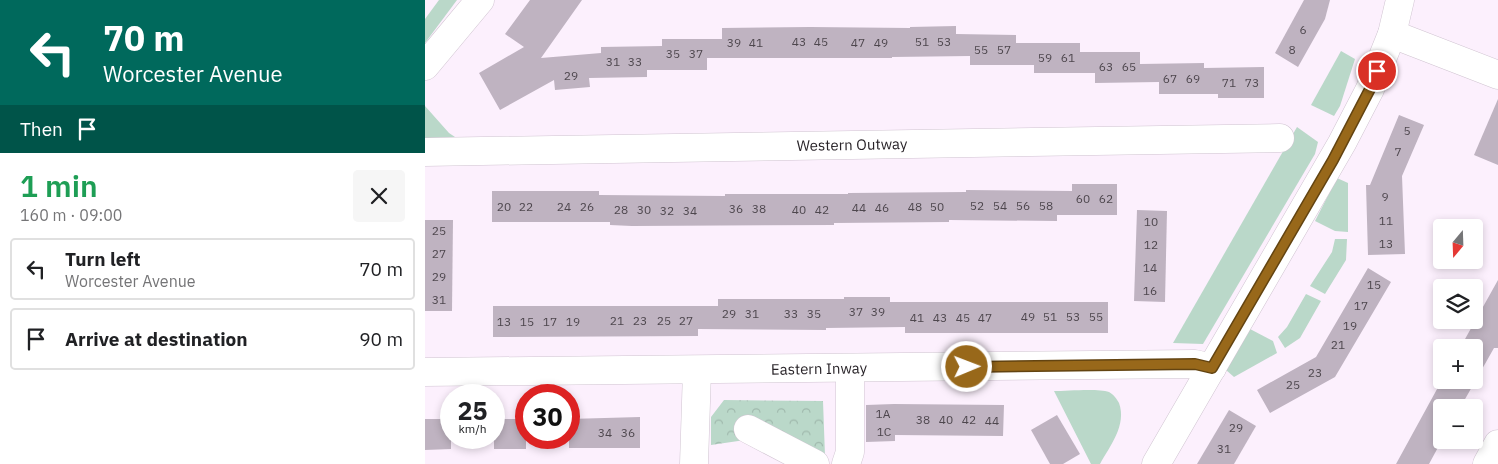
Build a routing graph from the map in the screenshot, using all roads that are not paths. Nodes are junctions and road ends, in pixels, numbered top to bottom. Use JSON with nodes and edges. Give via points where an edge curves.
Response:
{"nodes":[{"id":1,"x":480,"y":0,"type":"edge"},
{"id":2,"x":1401,"y":0,"type":"edge"},
{"id":3,"x":1392,"y":34,"type":"junction"},
{"id":4,"x":425,"y":66,"type":"edge"},
{"id":5,"x":1498,"y":75,"type":"edge"},
{"id":6,"x":1280,"y":138,"type":"dead end"},
{"id":7,"x":425,"y":152,"type":"edge"},
{"id":8,"x":1212,"y":368,"type":"junction"},
{"id":9,"x":850,"y":369,"type":"junction"},
{"id":10,"x":697,"y":371,"type":"junction"},
{"id":11,"x":425,"y":372,"type":"edge"},
{"id":12,"x":748,"y":429,"type":"dead end"},
{"id":13,"x":1498,"y":444,"type":"edge"},
{"id":14,"x":695,"y":464,"type":"edge"},
{"id":15,"x":815,"y":464,"type":"edge"},
{"id":16,"x":846,"y":464,"type":"edge"},
{"id":17,"x":1156,"y":464,"type":"edge"},
{"id":18,"x":1487,"y":464,"type":"edge"}],
"edges":[{"from":1,"to":4,"type":"street"},
{"from":2,"to":3,"type":"street"},
{"from":3,"to":5,"type":"street"},
{"from":3,"to":8,"type":"street","via":[[1370,89],[1333,160]]},
{"from":6,"to":7,"type":"street","name":"Western Outway"},
{"from":8,"to":9,"type":"street","name":"Eastern Inway","via":[[1195,364]]},
{"from":8,"to":17,"type":"street"},
{"from":9,"to":10,"type":"street","name":"Eastern Inway"},
{"from":9,"to":16,"type":"street"},
{"from":10,"to":11,"type":"street","name":"Eastern Inway"},
{"from":10,"to":14,"type":"street"},
{"from":12,"to":15,"type":"street"},
{"from":13,"to":18,"type":"street"}]}
